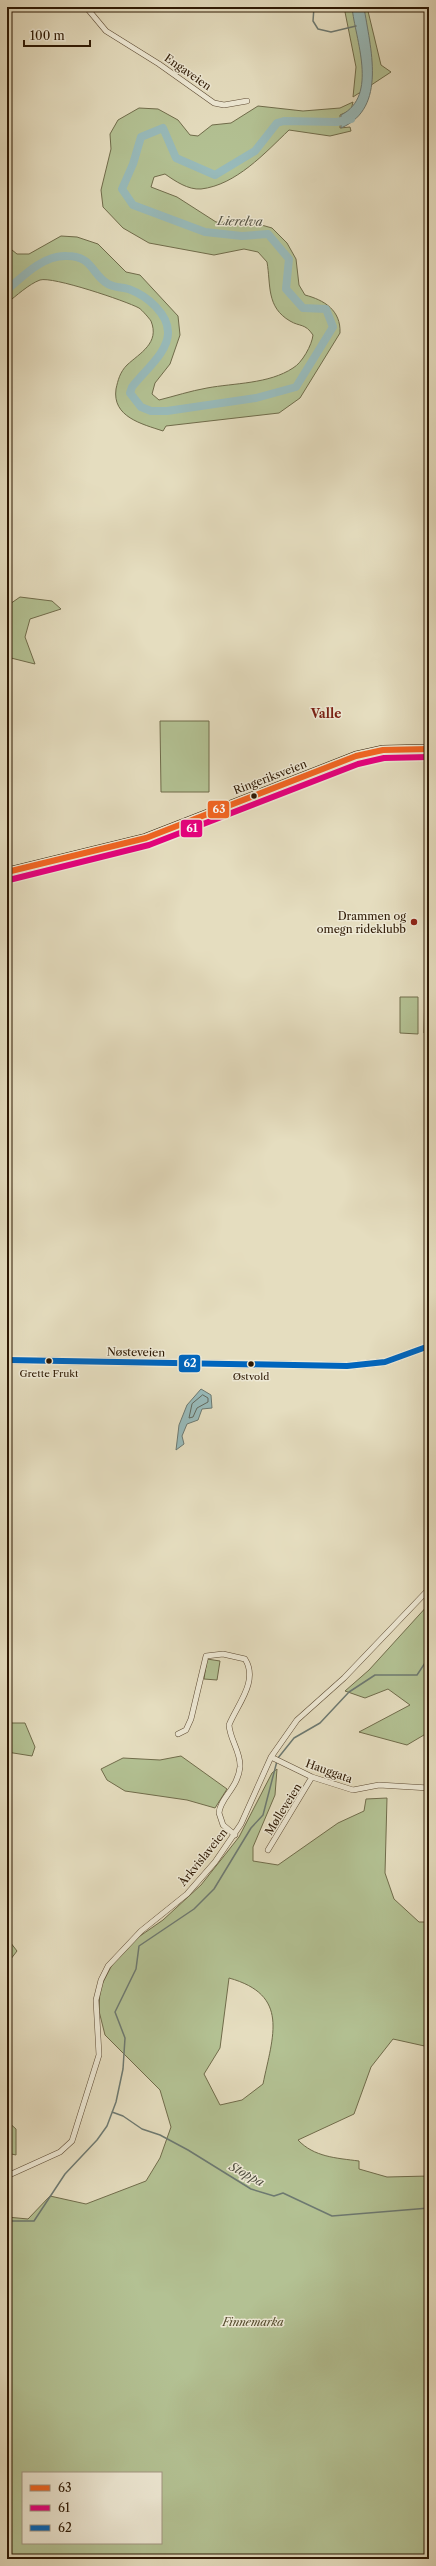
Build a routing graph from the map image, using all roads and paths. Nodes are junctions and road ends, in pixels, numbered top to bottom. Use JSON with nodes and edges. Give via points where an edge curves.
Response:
{"nodes":[{"id":1,"x":86,"y":7,"type":"edge"},
{"id":2,"x":248,"y":101,"type":"dead end"},
{"id":3,"x":429,"y":749,"type":"edge"},
{"id":4,"x":7,"y":872,"type":"edge"},
{"id":5,"x":429,"y":1346,"type":"edge"},
{"id":6,"x":7,"y":1360,"type":"edge"},
{"id":7,"x":429,"y":1589,"type":"edge"},
{"id":8,"x":178,"y":1734,"type":"dead end"},
{"id":9,"x":275,"y":1759,"type":"junction"},
{"id":10,"x":312,"y":1777,"type":"junction"},
{"id":11,"x":429,"y":1788,"type":"edge"},
{"id":12,"x":235,"y":1835,"type":"junction"},
{"id":13,"x":268,"y":1850,"type":"dead end"},
{"id":14,"x":7,"y":2176,"type":"edge"}],
"edges":[{"from":1,"to":2,"type":"street","name":"Engaveien","via":[[106,30],[216,104]]},
{"from":3,"to":4,"type":"main road","name":"Ringeriksveien","via":[[383,750],[356,756],[146,838]]},
{"from":5,"to":6,"type":"main road","name":"Nøsteveien","via":[[385,1362],[347,1366]]},
{"from":7,"to":9,"type":"street","name":"Årkvislaveien","via":[[344,1678],[300,1717]]},
{"from":8,"to":12,"type":"street","via":[[186,1730],[192,1714],[206,1656],[223,1654],[245,1659],[248,1671],[247,1687],[229,1725],[239,1755],[240,1768],[236,1783],[218,1812],[223,1825]]},
{"from":9,"to":10,"type":"street","name":"Hauggata"},
{"from":9,"to":12,"type":"street","name":"Årkvislaveien"},
{"from":10,"to":11,"type":"street","name":"Hauggata","via":[[358,1791],[379,1785]]},
{"from":10,"to":13,"type":"street","name":"Mølleveien"},
{"from":12,"to":14,"type":"street","name":"Årkvislaveien","via":[[194,1888],[129,1942],[104,1972],[96,2000],[99,2055],[72,2141],[60,2152]]}]}
